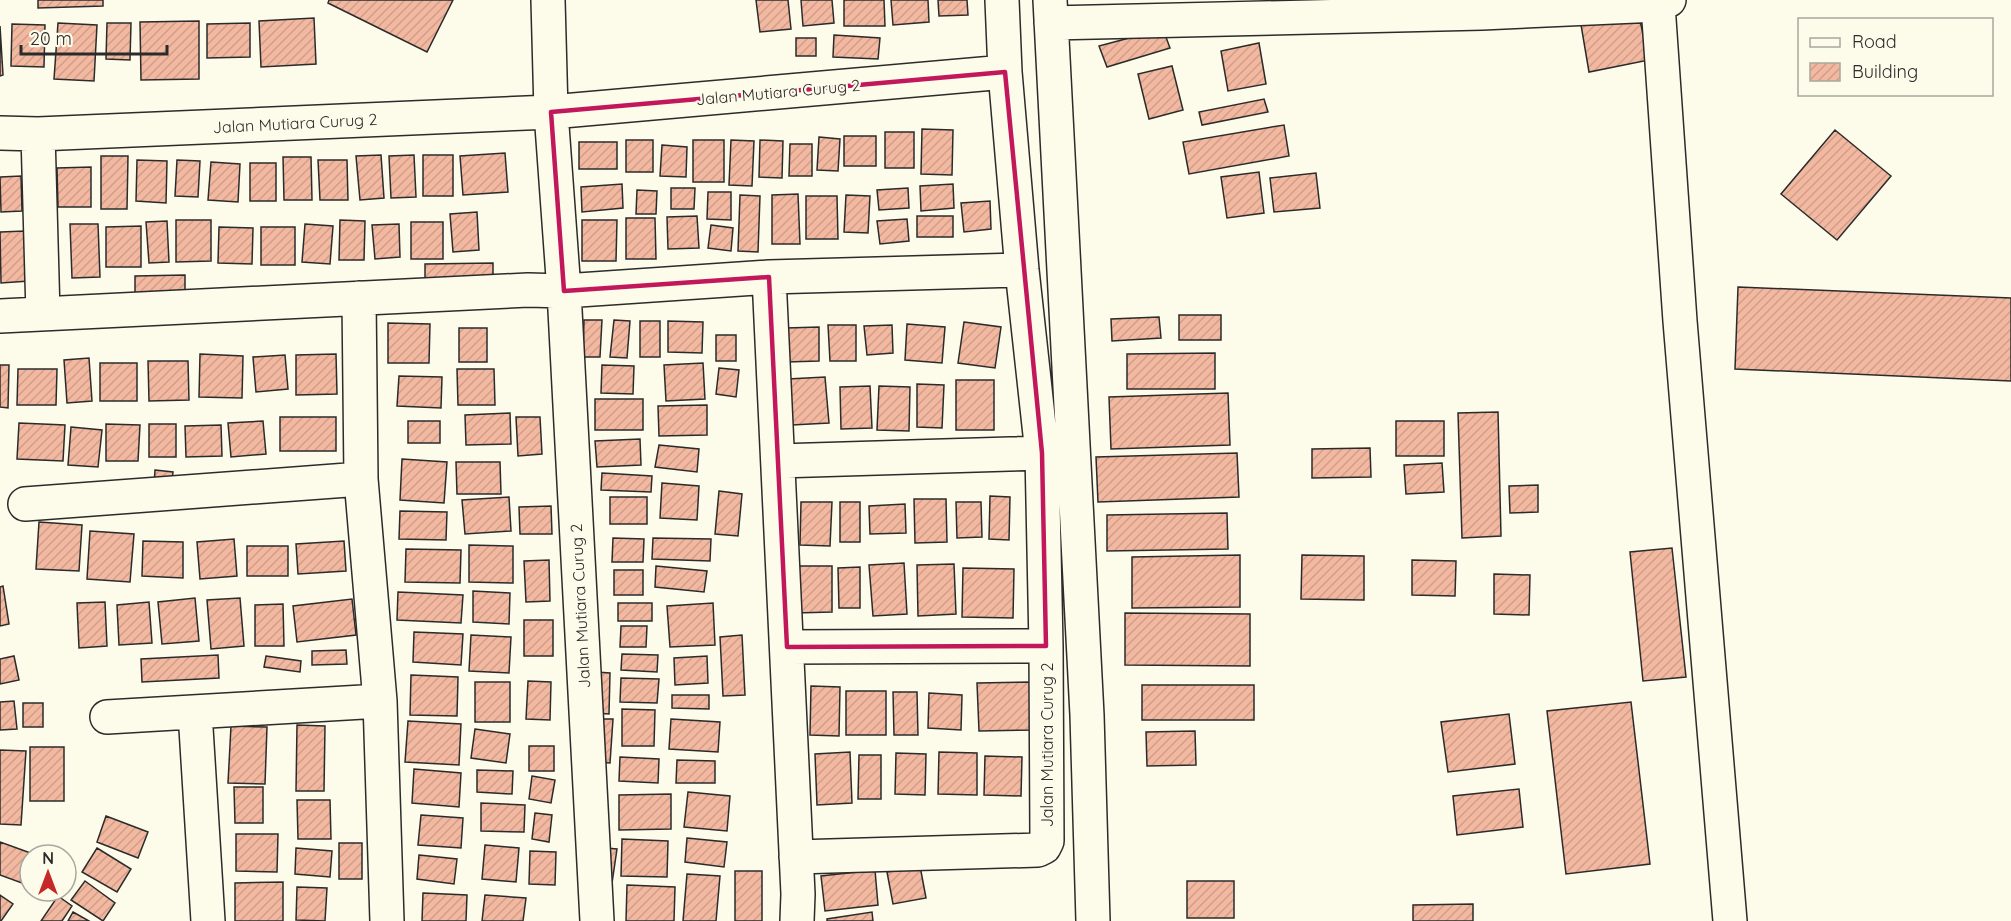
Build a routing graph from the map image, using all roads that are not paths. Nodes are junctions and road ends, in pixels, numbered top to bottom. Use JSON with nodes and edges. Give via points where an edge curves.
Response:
{"nodes":[{"id":1,"x":548,"y":0,"type":"edge"},
{"id":2,"x":1002,"y":0,"type":"edge"},
{"id":3,"x":1663,"y":2,"type":"edge"},
{"id":4,"x":1482,"y":7,"type":"edge"},
{"id":5,"x":1051,"y":12,"type":"edge"},
{"id":6,"x":1005,"y":72,"type":"junction"},
{"id":7,"x":551,"y":111,"type":"junction"},
{"id":8,"x":0,"y":133,"type":"edge"},
{"id":9,"x":38,"y":134,"type":"junction"},
{"id":10,"x":1022,"y":270,"type":"junction"},
{"id":11,"x":769,"y":277,"type":"junction"},
{"id":12,"x":564,"y":291,"type":"junction"},
{"id":13,"x":359,"y":298,"type":"junction"},
{"id":14,"x":43,"y":314,"type":"junction"},
{"id":15,"x":0,"y":316,"type":"edge"},
{"id":16,"x":1042,"y":453,"type":"junction"},
{"id":17,"x":778,"y":461,"type":"junction"},
{"id":18,"x":361,"y":479,"type":"junction"},
{"id":19,"x":26,"y":504,"type":"dead end"},
{"id":20,"x":1046,"y":646,"type":"junction"},
{"id":21,"x":787,"y":647,"type":"junction"},
{"id":22,"x":380,"y":701,"type":"junction"},
{"id":23,"x":195,"y":712,"type":"junction"},
{"id":24,"x":107,"y":717,"type":"dead end"},
{"id":25,"x":796,"y":857,"type":"junction"},
{"id":26,"x":205,"y":883,"type":"junction"},
{"id":27,"x":182,"y":921,"type":"edge"},
{"id":28,"x":208,"y":921,"type":"edge"},
{"id":29,"x":387,"y":921,"type":"edge"},
{"id":30,"x":597,"y":921,"type":"edge"},
{"id":31,"x":797,"y":921,"type":"edge"},
{"id":32,"x":1093,"y":921,"type":"edge"},
{"id":33,"x":1730,"y":921,"type":"edge"}],
"edges":[{"from":1,"to":7,"type":"street","name":"Jalan Mutiara Curug 2"},
{"from":2,"to":6,"type":"street","name":"Jalan Mutiara Curug 2"},
{"from":3,"to":4,"type":"street"},
{"from":3,"to":33,"type":"street","via":[[1681,332]]},
{"from":4,"to":5,"type":"street"},
{"from":5,"to":32,"type":"street","via":[[1087,715]]},
{"from":6,"to":7,"type":"street","name":"Jalan Mutiara Curug 2"},
{"from":6,"to":10,"type":"street","name":"Jalan Mutiara Curug 2"},
{"from":7,"to":9,"type":"street","name":"Jalan Mutiara Curug 2"},
{"from":7,"to":12,"type":"street","name":"Jalan Mutiara Curug 2"},
{"from":8,"to":9,"type":"street","name":"Jalan Mutiara Curug 2"},
{"from":9,"to":14,"type":"street"},
{"from":10,"to":11,"type":"street"},
{"from":10,"to":16,"type":"street","name":"Jalan Mutiara Curug 2"},
{"from":11,"to":12,"type":"street"},
{"from":11,"to":17,"type":"street"},
{"from":12,"to":13,"type":"street"},
{"from":12,"to":30,"type":"street","name":"Jalan Mutiara Curug 2"},
{"from":13,"to":14,"type":"street"},
{"from":13,"to":18,"type":"street"},
{"from":14,"to":15,"type":"street"},
{"from":16,"to":17,"type":"street"},
{"from":16,"to":20,"type":"street","name":"Jalan Mutiara Curug 2"},
{"from":17,"to":21,"type":"street"},
{"from":18,"to":19,"type":"street"},
{"from":18,"to":22,"type":"street"},
{"from":20,"to":21,"type":"street","name":"Jalan Mutiara Curug 2"},
{"from":20,"to":25,"type":"street","name":"Jalan Mutiara Curug 2","via":[[1044,847]]},
{"from":21,"to":25,"type":"street"},
{"from":22,"to":23,"type":"street"},
{"from":22,"to":29,"type":"street"},
{"from":23,"to":24,"type":"street"},
{"from":23,"to":26,"type":"street"},
{"from":25,"to":31,"type":"street"},
{"from":26,"to":27,"type":"street"},
{"from":26,"to":28,"type":"street"}]}
